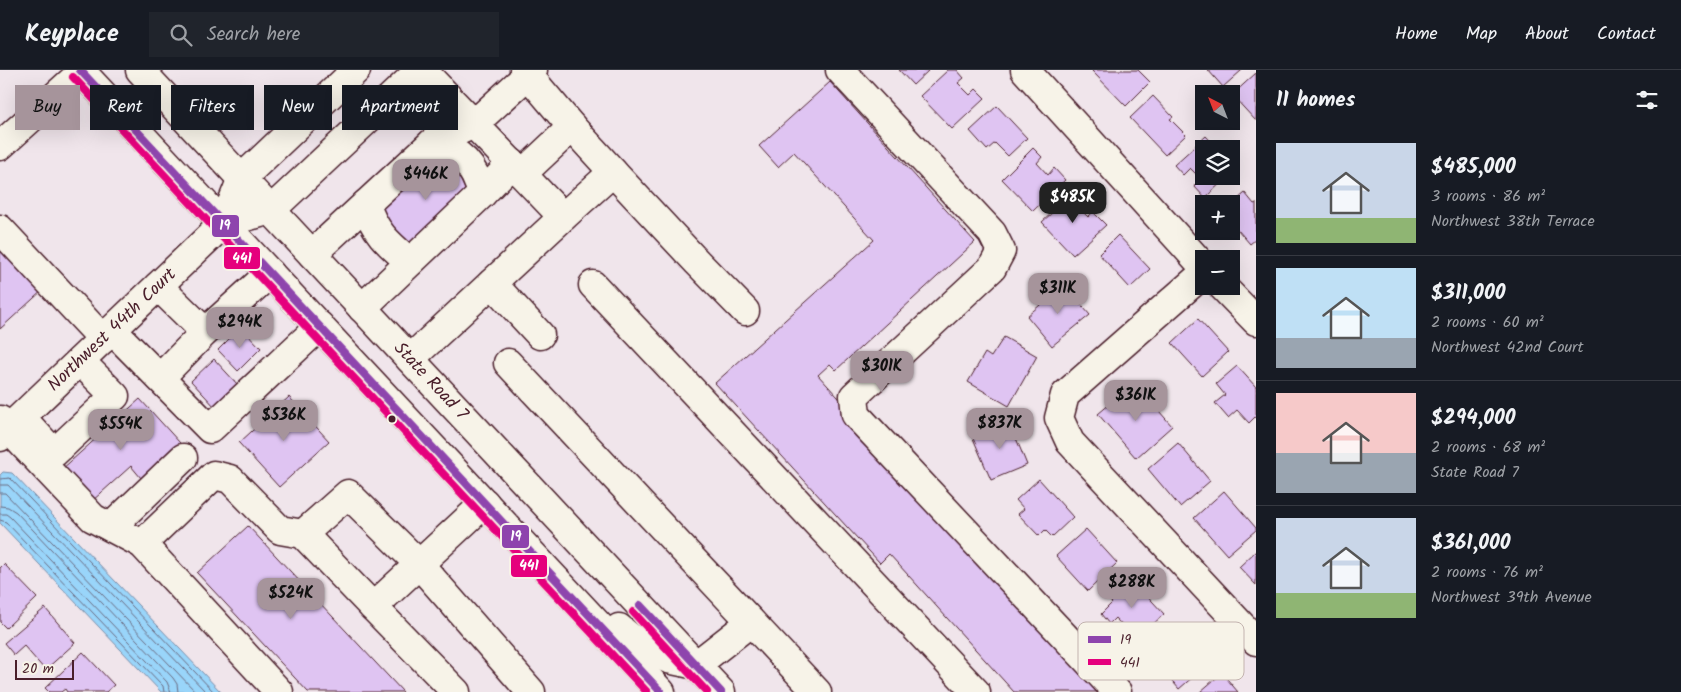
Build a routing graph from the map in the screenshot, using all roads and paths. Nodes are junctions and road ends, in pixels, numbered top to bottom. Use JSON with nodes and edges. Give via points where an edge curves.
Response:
{"nodes":[{"id":1,"x":140,"y":70,"type":"edge"},
{"id":2,"x":356,"y":70,"type":"edge"},
{"id":3,"x":421,"y":70,"type":"edge"},
{"id":4,"x":840,"y":70,"type":"edge"},
{"id":5,"x":1026,"y":70,"type":"edge"},
{"id":6,"x":81,"y":71,"type":"edge"},
{"id":7,"x":528,"y":72,"type":"edge"},
{"id":8,"x":474,"y":124,"type":"junction"},
{"id":9,"x":572,"y":127,"type":"junction"},
{"id":10,"x":432,"y":143,"type":"junction"},
{"id":11,"x":0,"y":146,"type":"edge"},
{"id":12,"x":517,"y":169,"type":"junction"},
{"id":13,"x":613,"y":172,"type":"junction"},
{"id":14,"x":242,"y":178,"type":"junction"},
{"id":15,"x":482,"y":194,"type":"junction"},
{"id":16,"x":366,"y":204,"type":"junction"},
{"id":17,"x":271,"y":210,"type":"junction"},
{"id":18,"x":563,"y":217,"type":"junction"},
{"id":19,"x":224,"y":223,"type":"junction"},
{"id":20,"x":0,"y":229,"type":"edge"},
{"id":21,"x":312,"y":254,"type":"junction"},
{"id":22,"x":1195,"y":257,"type":"edge"},
{"id":23,"x":410,"y":262,"type":"junction"},
{"id":24,"x":270,"y":273,"type":"junction"},
{"id":25,"x":1195,"y":281,"type":"edge"},
{"id":26,"x":492,"y":283,"type":"junction"},
{"id":27,"x":593,"y":285,"type":"dead end"},
{"id":28,"x":158,"y":286,"type":"junction"},
{"id":29,"x":1231,"y":295,"type":"edge"},
{"id":30,"x":362,"y":308,"type":"junction"},
{"id":31,"x":745,"y":311,"type":"dead end"},
{"id":32,"x":1256,"y":321,"type":"edge"},
{"id":33,"x":320,"y":326,"type":"junction"},
{"id":34,"x":205,"y":332,"type":"junction"},
{"id":35,"x":540,"y":334,"type":"dead end"},
{"id":36,"x":108,"y":335,"type":"junction"},
{"id":37,"x":410,"y":359,"type":"junction"},
{"id":38,"x":80,"y":361,"type":"junction"},
{"id":39,"x":508,"y":363,"type":"dead end"},
{"id":40,"x":160,"y":378,"type":"junction"},
{"id":41,"x":7,"y":426,"type":"edge"},
{"id":42,"x":183,"y":458,"type":"dead end"},
{"id":43,"x":485,"y":503,"type":"junction"},
{"id":44,"x":111,"y":527,"type":"junction"},
{"id":45,"x":303,"y":534,"type":"junction"},
{"id":46,"x":142,"y":544,"type":"junction"},
{"id":47,"x":419,"y":564,"type":"junction"},
{"id":48,"x":548,"y":571,"type":"junction"},
{"id":49,"x":373,"y":607,"type":"junction"},
{"id":50,"x":751,"y":622,"type":"junction"},
{"id":51,"x":1238,"y":622,"type":"edge"},
{"id":52,"x":1244,"y":628,"type":"edge"},
{"id":53,"x":1256,"y":641,"type":"edge"},
{"id":54,"x":1078,"y":651,"type":"edge"},
{"id":55,"x":696,"y":666,"type":"junction"},
{"id":56,"x":1106,"y":680,"type":"edge"},
{"id":57,"x":280,"y":692,"type":"edge"},
{"id":58,"x":456,"y":692,"type":"edge"},
{"id":59,"x":531,"y":692,"type":"edge"},
{"id":60,"x":662,"y":692,"type":"edge"},
{"id":61,"x":721,"y":692,"type":"edge"},
{"id":62,"x":817,"y":692,"type":"edge"},
{"id":63,"x":976,"y":692,"type":"edge"},
{"id":64,"x":1117,"y":692,"type":"edge"}],
"edges":[{"from":1,"to":14,"type":"main road","name":"State Road 7"},
{"from":2,"to":14,"type":"main road"},
{"from":3,"to":8,"type":"main road"},
{"from":3,"to":17,"type":"main road"},
{"from":4,"to":54,"type":"main road","via":[[992,233],[1002,251],[992,268],[854,396],[856,415]]},
{"from":5,"to":22,"type":"main road"},
{"from":6,"to":11,"type":"main road"},
{"from":6,"to":19,"type":"main road"},
{"from":7,"to":8,"type":"main road"},
{"from":7,"to":9,"type":"main road"},
{"from":8,"to":10,"type":"main road"},
{"from":8,"to":12,"type":"main road"},
{"from":9,"to":12,"type":"main road"},
{"from":9,"to":13,"type":"main road"},
{"from":10,"to":15,"type":"main road","via":[[448,148],[468,164],[478,177]]},
{"from":10,"to":16,"type":"main road"},
{"from":12,"to":15,"type":"main road"},
{"from":12,"to":18,"type":"main road"},
{"from":13,"to":18,"type":"main road"},
{"from":13,"to":31,"type":"main road"},
{"from":14,"to":17,"type":"main road","name":"State Road 7"},
{"from":14,"to":19,"type":"main road"},
{"from":15,"to":23,"type":"main road"},
{"from":16,"to":21,"type":"main road"},
{"from":16,"to":23,"type":"main road","via":[[370,219],[386,241]]},
{"from":17,"to":19,"type":"main road"},
{"from":17,"to":21,"type":"main road","name":"State Road 7"},
{"from":18,"to":26,"type":"main road"},
{"from":19,"to":24,"type":"main road"},
{"from":19,"to":28,"type":"main road","name":"Northwest 44th Court"},
{"from":20,"to":36,"type":"main road"},
{"from":21,"to":30,"type":"main road","name":"State Road 7"},
{"from":23,"to":30,"type":"main road"},
{"from":24,"to":33,"type":"main road"},
{"from":24,"to":34,"type":"main road"},
{"from":25,"to":51,"type":"main road","via":[[1065,395],[1059,418],[1070,442]]},
{"from":26,"to":35,"type":"main road"},
{"from":26,"to":37,"type":"main road"},
{"from":27,"to":63,"type":"main road"},
{"from":28,"to":34,"type":"main road"},
{"from":28,"to":36,"type":"main road","name":"Northwest 44th Court"},
{"from":29,"to":32,"type":"main road"},
{"from":30,"to":37,"type":"main road","name":"State Road 7"},
{"from":33,"to":40,"type":"main road","via":[[210,429]]},
{"from":33,"to":43,"type":"main road"},
{"from":34,"to":40,"type":"main road"},
{"from":36,"to":38,"type":"main road","name":"Northwest 44th Court"},
{"from":36,"to":40,"type":"main road"},
{"from":37,"to":55,"type":"main road","name":"State Road 7"},
{"from":38,"to":41,"type":"main road","name":"Northwest 44th Court"},
{"from":38,"to":41,"type":"main road","via":[[115,396],[54,453]]},
{"from":39,"to":50,"type":"main road"},
{"from":41,"to":44,"type":"main road","via":[[93,518]]},
{"from":42,"to":44,"type":"main road"},
{"from":43,"to":47,"type":"main road"},
{"from":43,"to":48,"type":"main road"},
{"from":44,"to":46,"type":"main road"},
{"from":45,"to":46,"type":"main road","via":[[280,530],[230,479],[214,474]]},
{"from":45,"to":47,"type":"main road","via":[[348,494]]},
{"from":45,"to":49,"type":"main road"},
{"from":46,"to":57,"type":"main road"},
{"from":47,"to":49,"type":"main road"},
{"from":47,"to":59,"type":"main road"},
{"from":48,"to":55,"type":"main road","via":[[643,648],[668,660]]},
{"from":48,"to":60,"type":"main road"},
{"from":49,"to":58,"type":"main road"},
{"from":50,"to":55,"type":"main road"},
{"from":50,"to":62,"type":"main road"},
{"from":52,"to":53,"type":"main road"},
{"from":55,"to":61,"type":"main road","name":"State Road 7"},
{"from":56,"to":64,"type":"main road"}]}
